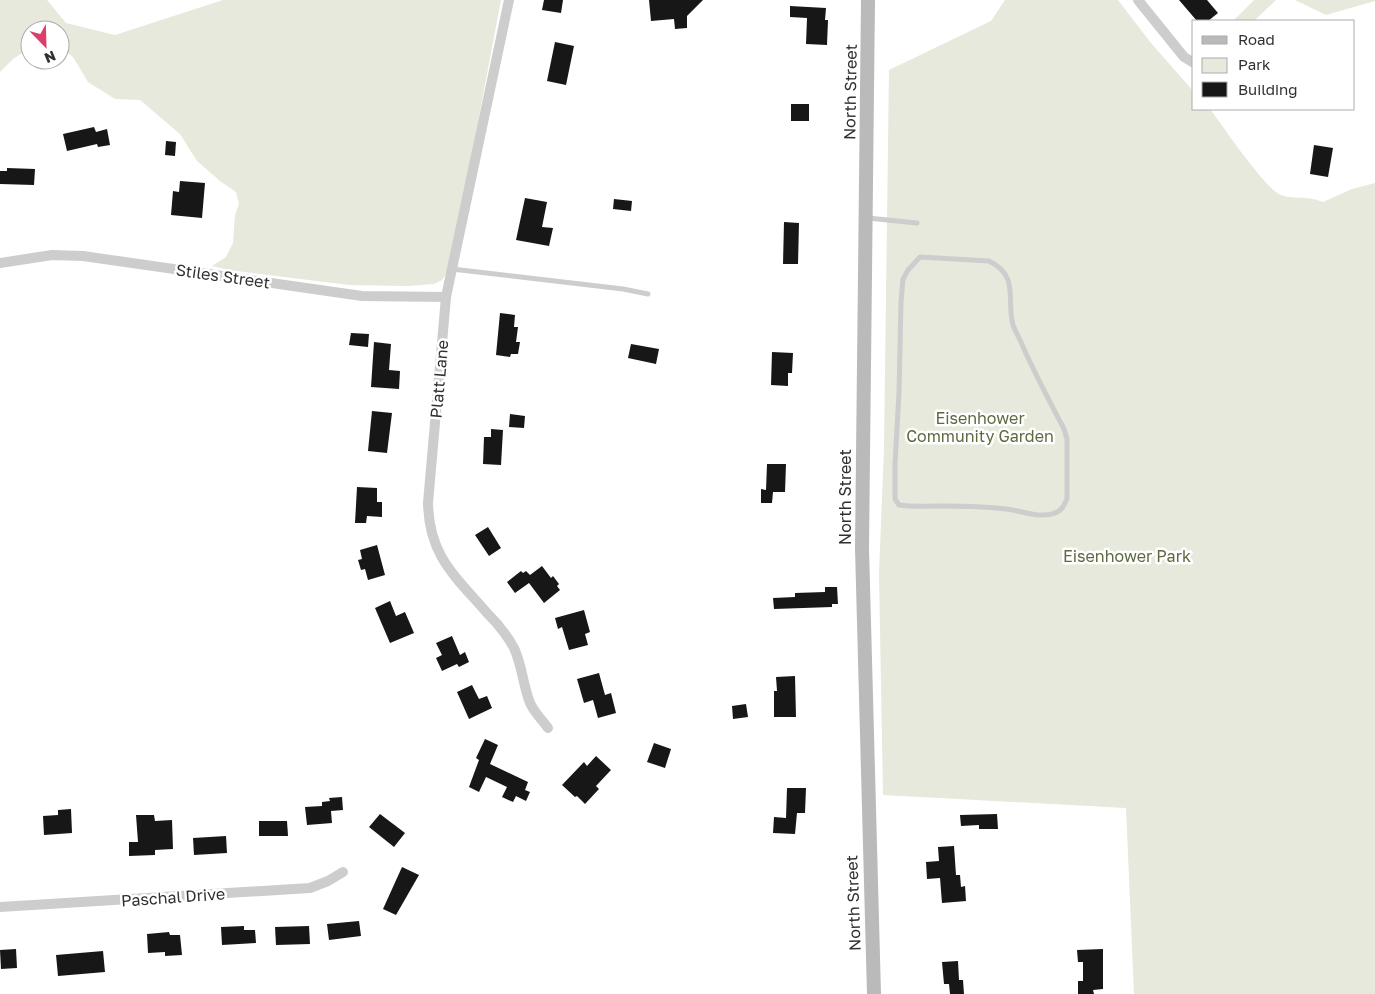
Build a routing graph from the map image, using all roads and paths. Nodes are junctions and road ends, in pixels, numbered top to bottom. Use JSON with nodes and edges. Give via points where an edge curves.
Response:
{"nodes":[{"id":1,"x":509,"y":0,"type":"edge"},
{"id":2,"x":868,"y":0,"type":"edge"},
{"id":3,"x":1138,"y":0,"type":"edge"},
{"id":4,"x":1192,"y":62,"type":"edge"},
{"id":5,"x":866,"y":218,"type":"junction"},
{"id":6,"x":917,"y":223,"type":"dead end"},
{"id":7,"x":968,"y":260,"type":"joint"},
{"id":8,"x":0,"y":263,"type":"edge"},
{"id":9,"x":451,"y":269,"type":"junction"},
{"id":10,"x":648,"y":294,"type":"dead end"},
{"id":11,"x":446,"y":297,"type":"junction"},
{"id":12,"x":548,"y":728,"type":"dead end"},
{"id":13,"x":343,"y":872,"type":"dead end"},
{"id":14,"x":0,"y":907,"type":"edge"},
{"id":15,"x":874,"y":994,"type":"edge"}],
"edges":[{"from":1,"to":9,"type":"street","name":"Platt Lane"},
{"from":2,"to":5,"type":"main road","name":"North Street"},
{"from":3,"to":4,"type":"street","via":[[1184,57]]},
{"from":5,"to":6,"type":"lane"},
{"from":5,"to":15,"type":"main road","name":"North Street","via":[[862,548]]},
{"from":7,"to":7,"type":"lane","via":[[920,257],[903,279],[895,499],[899,505],[910,507],[972,506],[1045,515],[1056,513],[1064,507],[1067,499],[1067,439],[1064,428],[1014,325],[1008,279],[1000,266],[990,261]]},
{"from":8,"to":11,"type":"street","name":"Stiles Street","via":[[52,255],[83,256],[362,296]]},
{"from":9,"to":10,"type":"lane"},
{"from":9,"to":11,"type":"street","name":"Platt Lane"},
{"from":11,"to":12,"type":"street","name":"Platt Lane","via":[[428,502],[431,533],[449,569],[508,638],[518,658],[530,704]]},
{"from":13,"to":14,"type":"street","name":"Paschal Drive","via":[[310,888]]}]}
